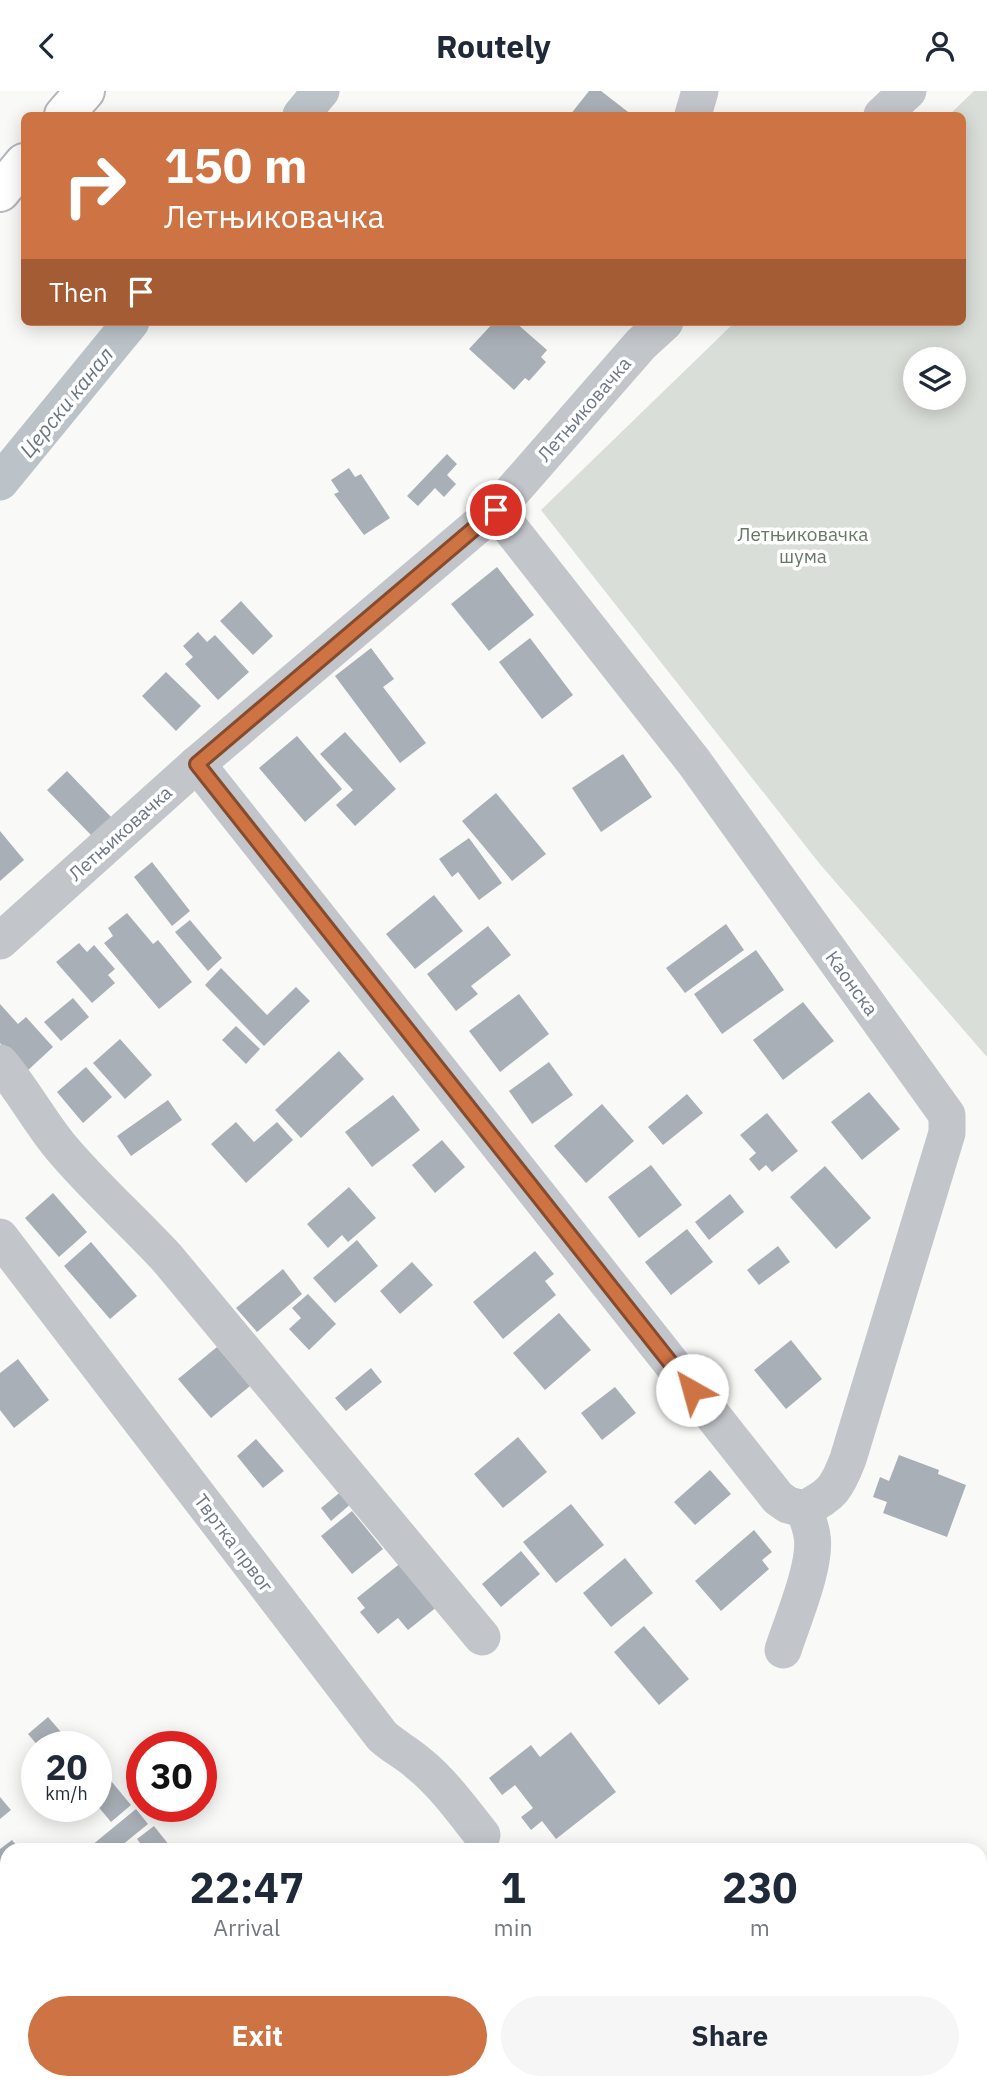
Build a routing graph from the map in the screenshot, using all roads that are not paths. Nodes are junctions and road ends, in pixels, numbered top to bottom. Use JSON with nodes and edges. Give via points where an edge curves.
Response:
{"nodes":[{"id":1,"x":85,"y":91,"type":"edge"},
{"id":2,"x":700,"y":91,"type":"edge"},
{"id":3,"x":908,"y":91,"type":"edge"},
{"id":4,"x":67,"y":112,"type":"edge"},
{"id":5,"x":694,"y":112,"type":"edge"},
{"id":6,"x":885,"y":112,"type":"edge"},
{"id":7,"x":21,"y":167,"type":"edge"},
{"id":8,"x":0,"y":192,"type":"edge"},
{"id":9,"x":649,"y":328,"type":"edge"},
{"id":10,"x":496,"y":510,"type":"junction"},
{"id":11,"x":197,"y":764,"type":"junction"},
{"id":12,"x":0,"y":941,"type":"edge"},
{"id":13,"x":0,"y":1063,"type":"edge"},
{"id":14,"x":0,"y":1237,"type":"edge"},
{"id":15,"x":804,"y":1509,"type":"junction"},
{"id":16,"x":482,"y":1637,"type":"dead end"},
{"id":17,"x":783,"y":1650,"type":"dead end"},
{"id":18,"x":482,"y":1835,"type":"dead end"}],
"edges":[{"from":1,"to":4,"type":"main road"},
{"from":2,"to":5,"type":"street"},
{"from":3,"to":6,"type":"street"},
{"from":7,"to":8,"type":"main road"},
{"from":9,"to":10,"type":"street","name":"Летњиковачка"},
{"from":10,"to":11,"type":"street","name":"Летњиковачка"},
{"from":10,"to":15,"type":"street","name":"Каонска","via":[[694,762],[947,1115],[947,1133],[848,1459],[826,1498]]},
{"from":11,"to":12,"type":"street","name":"Летњиковачка"},
{"from":11,"to":15,"type":"street","via":[[778,1498]]},
{"from":13,"to":16,"type":"street","via":[[57,1143],[167,1258]]},
{"from":14,"to":18,"type":"street","name":"Твртка првог","via":[[382,1736],[446,1789]]},
{"from":15,"to":17,"type":"street","via":[[812,1549]]}]}
